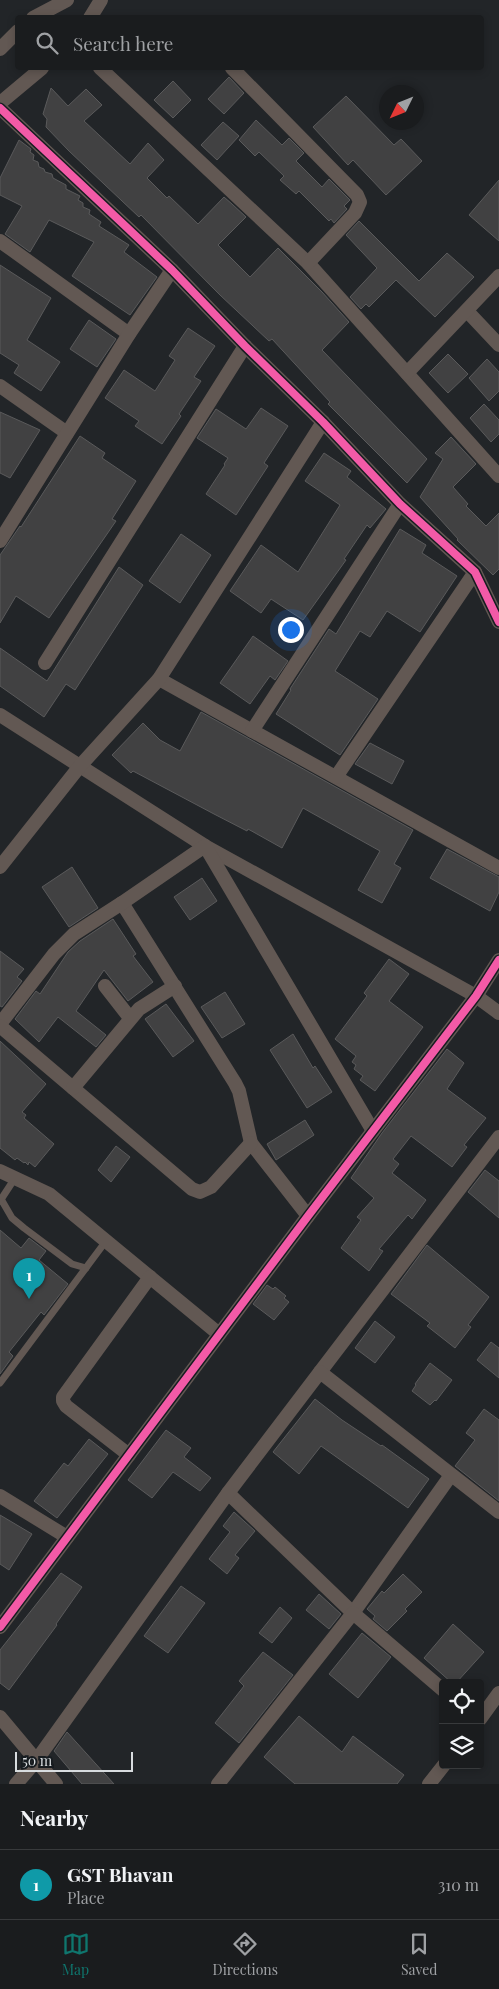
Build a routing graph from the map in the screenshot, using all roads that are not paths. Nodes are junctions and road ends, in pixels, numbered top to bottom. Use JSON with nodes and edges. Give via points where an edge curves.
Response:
{"nodes":[{"id":1,"x":67,"y":0,"type":"edge"},
{"id":2,"x":101,"y":0,"type":"edge"},
{"id":3,"x":39,"y":15,"type":"edge"},
{"id":4,"x":92,"y":15,"type":"edge"},
{"id":5,"x":15,"y":33,"type":"edge"},
{"id":6,"x":0,"y":49,"type":"edge"},
{"id":7,"x":40,"y":70,"type":"edge"},
{"id":8,"x":102,"y":70,"type":"edge"},
{"id":9,"x":234,"y":70,"type":"edge"},
{"id":10,"x":0,"y":103,"type":"edge"},
{"id":11,"x":0,"y":108,"type":"edge"},
{"id":12,"x":0,"y":241,"type":"edge"},
{"id":13,"x":308,"y":263,"type":"junction"},
{"id":14,"x":172,"y":270,"type":"junction"},
{"id":15,"x":499,"y":276,"type":"edge"},
{"id":16,"x":467,"y":311,"type":"junction"},
{"id":17,"x":129,"y":334,"type":"junction"},
{"id":18,"x":499,"y":345,"type":"edge"},
{"id":19,"x":245,"y":346,"type":"junction"},
{"id":20,"x":407,"y":373,"type":"junction"},
{"id":21,"x":0,"y":386,"type":"edge"},
{"id":22,"x":323,"y":422,"type":"junction"},
{"id":23,"x":68,"y":433,"type":"junction"},
{"id":24,"x":499,"y":476,"type":"edge"},
{"id":25,"x":400,"y":504,"type":"junction"},
{"id":26,"x":0,"y":541,"type":"edge"},
{"id":27,"x":476,"y":572,"type":"junction"},
{"id":28,"x":499,"y":622,"type":"edge"},
{"id":29,"x":45,"y":663,"type":"dead end"},
{"id":30,"x":159,"y":679,"type":"junction"},
{"id":31,"x":0,"y":716,"type":"edge"},
{"id":32,"x":252,"y":731,"type":"junction"},
{"id":33,"x":80,"y":766,"type":"junction"},
{"id":34,"x":336,"y":777,"type":"junction"},
{"id":35,"x":205,"y":846,"type":"junction"},
{"id":36,"x":0,"y":867,"type":"edge"},
{"id":37,"x":499,"y":868,"type":"edge"},
{"id":38,"x":122,"y":903,"type":"junction"},
{"id":39,"x":499,"y":960,"type":"edge"},
{"id":40,"x":105,"y":986,"type":"dead end"},
{"id":41,"x":175,"y":986,"type":"junction"},
{"id":42,"x":476,"y":996,"type":"junction"},
{"id":43,"x":499,"y":1013,"type":"edge"},
{"id":44,"x":130,"y":1018,"type":"junction"},
{"id":45,"x":0,"y":1025,"type":"edge"},
{"id":46,"x":73,"y":1088,"type":"junction"},
{"id":47,"x":373,"y":1130,"type":"junction"},
{"id":48,"x":499,"y":1137,"type":"edge"},
{"id":49,"x":251,"y":1143,"type":"junction"},
{"id":50,"x":0,"y":1171,"type":"edge"},
{"id":51,"x":15,"y":1178,"type":"junction"},
{"id":52,"x":1,"y":1200,"type":"edge"},
{"id":53,"x":308,"y":1216,"type":"junction"},
{"id":54,"x":106,"y":1241,"type":"junction"},
{"id":55,"x":86,"y":1268,"type":"junction"},
{"id":56,"x":150,"y":1277,"type":"junction"},
{"id":57,"x":219,"y":1334,"type":"junction"},
{"id":58,"x":320,"y":1372,"type":"junction"},
{"id":59,"x":0,"y":1383,"type":"edge"},
{"id":60,"x":129,"y":1455,"type":"junction"},
{"id":61,"x":451,"y":1475,"type":"junction"},
{"id":62,"x":228,"y":1493,"type":"junction"},
{"id":63,"x":0,"y":1496,"type":"edge"},
{"id":64,"x":499,"y":1512,"type":"edge"},
{"id":65,"x":67,"y":1537,"type":"junction"},
{"id":66,"x":353,"y":1613,"type":"junction"},
{"id":67,"x":0,"y":1627,"type":"edge"},
{"id":68,"x":439,"y":1687,"type":"edge"},
{"id":69,"x":499,"y":1693,"type":"edge"},
{"id":70,"x":484,"y":1714,"type":"edge"},
{"id":71,"x":0,"y":1717,"type":"edge"},
{"id":72,"x":36,"y":1761,"type":"junction"},
{"id":73,"x":441,"y":1769,"type":"edge"},
{"id":74,"x":16,"y":1784,"type":"edge"},
{"id":75,"x":56,"y":1784,"type":"edge"},
{"id":76,"x":218,"y":1784,"type":"edge"},
{"id":77,"x":429,"y":1784,"type":"edge"}],
"edges":[{"from":1,"to":3,"type":"street"},
{"from":2,"to":4,"type":"street"},
{"from":5,"to":6,"type":"street"},
{"from":7,"to":10,"type":"street"},
{"from":8,"to":13,"type":"street"},
{"from":9,"to":13,"type":"street","via":[[357,195],[360,202],[356,212]]},
{"from":11,"to":14,"type":"street"},
{"from":12,"to":17,"type":"street"},
{"from":13,"to":20,"type":"street"},
{"from":14,"to":17,"type":"street"},
{"from":14,"to":19,"type":"street"},
{"from":15,"to":16,"type":"street"},
{"from":16,"to":18,"type":"street"},
{"from":16,"to":20,"type":"street"},
{"from":17,"to":23,"type":"street"},
{"from":19,"to":22,"type":"street"},
{"from":19,"to":29,"type":"street"},
{"from":20,"to":24,"type":"street"},
{"from":21,"to":23,"type":"street"},
{"from":22,"to":25,"type":"street"},
{"from":22,"to":30,"type":"street"},
{"from":23,"to":26,"type":"street"},
{"from":25,"to":27,"type":"street"},
{"from":25,"to":32,"type":"street"},
{"from":27,"to":28,"type":"street"},
{"from":27,"to":34,"type":"street"},
{"from":30,"to":32,"type":"street"},
{"from":30,"to":33,"type":"street"},
{"from":31,"to":33,"type":"street"},
{"from":32,"to":34,"type":"street"},
{"from":33,"to":35,"type":"street"},
{"from":33,"to":36,"type":"street"},
{"from":34,"to":37,"type":"street"},
{"from":35,"to":38,"type":"street"},
{"from":35,"to":42,"type":"street"},
{"from":35,"to":47,"type":"street"},
{"from":38,"to":41,"type":"street"},
{"from":38,"to":45,"type":"street","via":[[63,944]]},
{"from":39,"to":42,"type":"street"},
{"from":40,"to":44,"type":"street"},
{"from":41,"to":44,"type":"street"},
{"from":41,"to":49,"type":"street","via":[[236,1083]]},
{"from":42,"to":43,"type":"street"},
{"from":42,"to":47,"type":"street"},
{"from":44,"to":46,"type":"street"},
{"from":45,"to":46,"type":"street"},
{"from":46,"to":49,"type":"street","via":[[192,1189],[200,1192],[211,1187]]},
{"from":47,"to":53,"type":"street"},
{"from":48,"to":58,"type":"street"},
{"from":49,"to":53,"type":"street"},
{"from":50,"to":51,"type":"street"},
{"from":51,"to":52,"type":"lane"},
{"from":51,"to":54,"type":"street","via":[[49,1194]]},
{"from":52,"to":55,"type":"lane","via":[[12,1218],[24,1228],[72,1264]]},
{"from":53,"to":57,"type":"street"},
{"from":54,"to":55,"type":"lane"},
{"from":54,"to":56,"type":"street"},
{"from":55,"to":59,"type":"lane"},
{"from":56,"to":57,"type":"street"},
{"from":56,"to":60,"type":"street","via":[[63,1397],[66,1406]]},
{"from":57,"to":60,"type":"street"},
{"from":58,"to":61,"type":"street"},
{"from":58,"to":62,"type":"street"},
{"from":60,"to":65,"type":"street"},
{"from":61,"to":64,"type":"street"},
{"from":61,"to":66,"type":"street"},
{"from":62,"to":66,"type":"street"},
{"from":62,"to":72,"type":"street"},
{"from":63,"to":65,"type":"street"},
{"from":65,"to":67,"type":"street"},
{"from":66,"to":68,"type":"street"},
{"from":66,"to":76,"type":"street"},
{"from":69,"to":70,"type":"street"},
{"from":71,"to":72,"type":"street"},
{"from":72,"to":74,"type":"street"},
{"from":72,"to":75,"type":"street"},
{"from":73,"to":77,"type":"street"}]}
